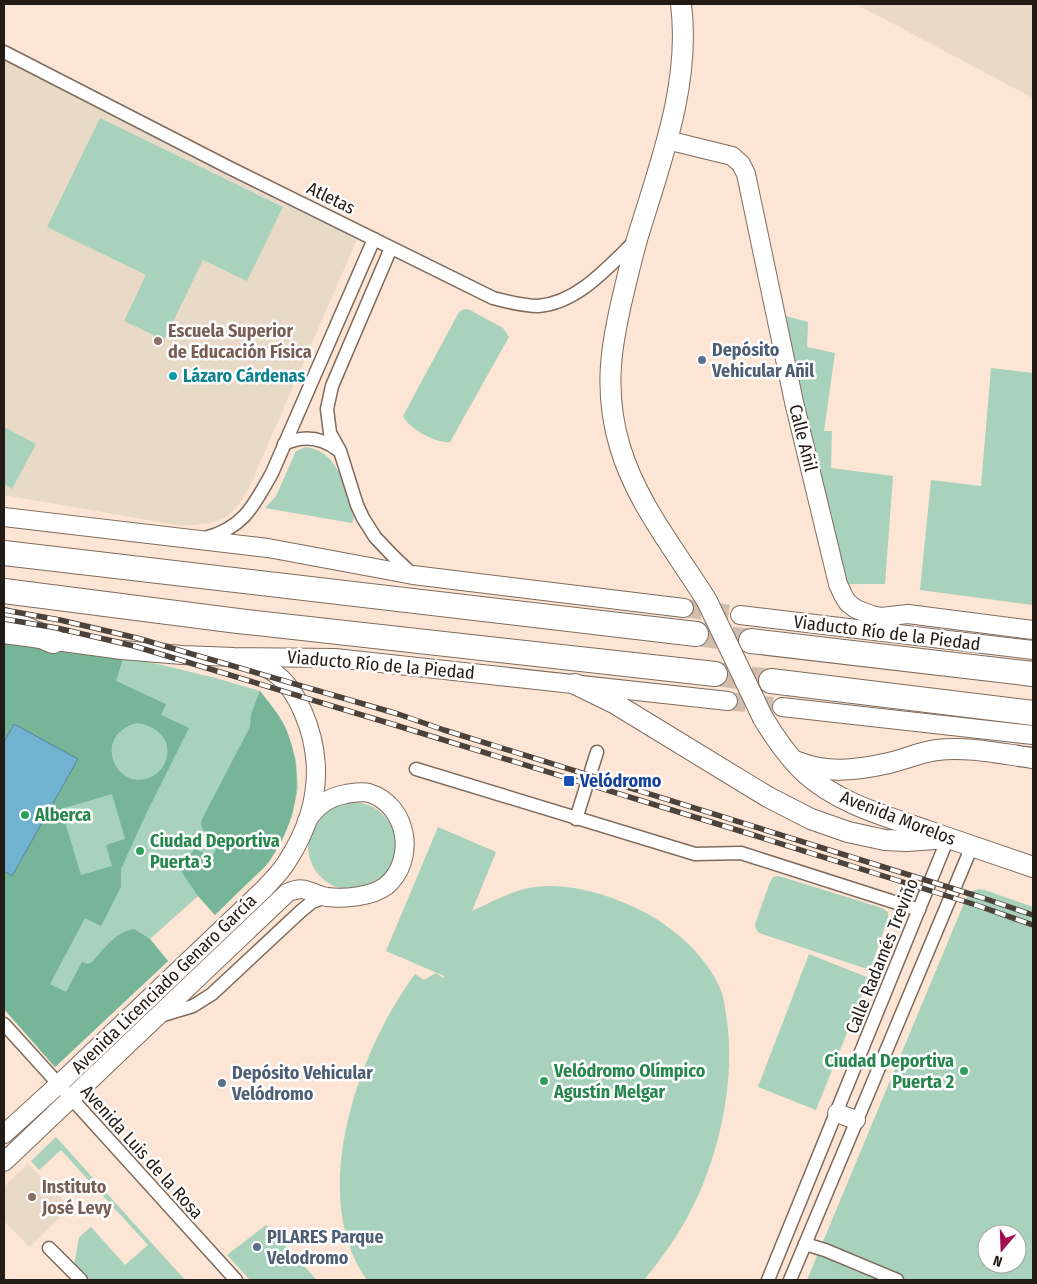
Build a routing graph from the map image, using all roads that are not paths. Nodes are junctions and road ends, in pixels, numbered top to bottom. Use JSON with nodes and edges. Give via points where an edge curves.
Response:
{"nodes":[{"id":1,"x":681,"y":4,"type":"edge"},
{"id":2,"x":4,"y":52,"type":"edge"},
{"id":3,"x":666,"y":140,"type":"junction"},
{"id":4,"x":637,"y":238,"type":"junction"},
{"id":5,"x":374,"y":239,"type":"junction"},
{"id":6,"x":391,"y":248,"type":"junction"},
{"id":7,"x":284,"y":444,"type":"junction"},
{"id":8,"x":340,"y":451,"type":"junction"},
{"id":9,"x":4,"y":517,"type":"edge"},
{"id":10,"x":201,"y":539,"type":"junction"},
{"id":11,"x":4,"y":554,"type":"edge"},
{"id":12,"x":413,"y":574,"type":"junction"},
{"id":13,"x":4,"y":591,"type":"edge"},
{"id":14,"x":684,"y":608,"type":"tunnel mouth"},
{"id":15,"x":740,"y":615,"type":"tunnel mouth"},
{"id":16,"x":4,"y":620,"type":"edge"},
{"id":17,"x":1033,"y":630,"type":"edge"},
{"id":18,"x":4,"y":634,"type":"edge"},
{"id":19,"x":696,"y":634,"type":"tunnel mouth"},
{"id":20,"x":752,"y":640,"type":"tunnel mouth"},
{"id":21,"x":52,"y":641,"type":"junction"},
{"id":22,"x":1033,"y":650,"type":"edge"},
{"id":23,"x":234,"y":657,"type":"junction"},
{"id":24,"x":716,"y":674,"type":"tunnel mouth"},
{"id":25,"x":1033,"y":674,"type":"edge"},
{"id":26,"x":770,"y":681,"type":"tunnel mouth"},
{"id":27,"x":575,"y":684,"type":"junction"},
{"id":28,"x":728,"y":701,"type":"tunnel mouth"},
{"id":29,"x":782,"y":707,"type":"tunnel mouth"},
{"id":30,"x":1033,"y":713,"type":"edge"},
{"id":31,"x":1033,"y":736,"type":"edge"},
{"id":32,"x":597,"y":752,"type":"dead end"},
{"id":33,"x":1033,"y":758,"type":"edge"},
{"id":34,"x":792,"y":759,"type":"junction"},
{"id":35,"x":416,"y":769,"type":"dead end"},
{"id":36,"x":576,"y":819,"type":"junction"},
{"id":37,"x":307,"y":821,"type":"junction"},
{"id":38,"x":948,"y":838,"type":"junction"},
{"id":39,"x":972,"y":846,"type":"junction"},
{"id":40,"x":1033,"y":867,"type":"edge"},
{"id":41,"x":919,"y":910,"type":"junction"},
{"id":42,"x":4,"y":1024,"type":"edge"},
{"id":43,"x":58,"y":1085,"type":"junction"},
{"id":44,"x":71,"y":1099,"type":"junction"},
{"id":45,"x":837,"y":1112,"type":"junction"},
{"id":46,"x":856,"y":1120,"type":"junction"},
{"id":47,"x":4,"y":1134,"type":"edge"},
{"id":48,"x":4,"y":1162,"type":"edge"},
{"id":49,"x":805,"y":1244,"type":"junction"},
{"id":50,"x":48,"y":1248,"type":"dead end"},
{"id":51,"x":80,"y":1280,"type":"edge"},
{"id":52,"x":236,"y":1280,"type":"edge"},
{"id":53,"x":768,"y":1280,"type":"edge"},
{"id":54,"x":790,"y":1280,"type":"edge"},
{"id":55,"x":897,"y":1280,"type":"edge"}],
"edges":[{"from":1,"to":3,"type":"main road","via":[[681,74]]},
{"from":2,"to":5,"type":"street","name":"Atletas"},
{"from":3,"to":4,"type":"main road"},
{"from":3,"to":17,"type":"street","name":"Calle Añil","via":[[732,156],[746,174],[794,402],[838,584],[848,603],[864,613],[881,617],[908,614]]},
{"from":4,"to":6,"type":"street","name":"Atletas","via":[[592,282],[562,300],[539,306],[493,298]]},
{"from":4,"to":34,"type":"main road","name":"Avenida Morelos","bridge":true,"via":[[612,345],[610,407],[619,446],[633,482],[707,601],[764,718]]},
{"from":5,"to":6,"type":"street","name":"Atletas"},
{"from":5,"to":7,"type":"street"},
{"from":6,"to":8,"type":"street","via":[[328,398],[330,433]]},
{"from":7,"to":8,"type":"street","via":[[316,438]]},
{"from":7,"to":10,"type":"street","via":[[256,503],[244,518],[228,530]]},
{"from":8,"to":12,"type":"street","via":[[363,518],[381,543]]},
{"from":9,"to":10,"type":"street"},
{"from":10,"to":12,"type":"street"},
{"from":11,"to":19,"type":"highway"},
{"from":12,"to":14,"type":"street"},
{"from":13,"to":24,"type":"highway","name":"Viaducto Río de la Piedad","via":[[238,621]]},
{"from":15,"to":22,"type":"street","name":"Viaducto Río de la Piedad"},
{"from":16,"to":21,"type":"highway"},
{"from":18,"to":21,"type":"street","name":"Viaducto Río de la Piedad"},
{"from":20,"to":25,"type":"highway","name":"Viaducto Río de la Piedad"},
{"from":21,"to":23,"type":"street","name":"Viaducto Río de la Piedad","via":[[122,650]]},
{"from":23,"to":27,"type":"street","name":"Viaducto Río de la Piedad","via":[[335,658]]},
{"from":23,"to":37,"type":"street","name":"Avenida Licenciado Genaro García","via":[[279,675],[292,688],[302,709],[312,735],[316,768]]},
{"from":26,"to":30,"type":"highway"},
{"from":27,"to":28,"type":"street","name":"Viaducto Río de la Piedad"},
{"from":27,"to":38,"type":"main road","via":[[614,703],[811,820],[885,840]]},
{"from":29,"to":31,"type":"street"},
{"from":32,"to":36,"type":"street"},
{"from":33,"to":34,"type":"main road","via":[[948,749],[843,770],[819,768]]},
{"from":34,"to":38,"type":"main road","name":"Avenida Morelos","via":[[821,786],[840,797]]},
{"from":35,"to":36,"type":"street"},
{"from":36,"to":41,"type":"street","via":[[695,854],[741,853]]},
{"from":37,"to":43,"type":"street","name":"Avenida Licenciado Genaro García","via":[[288,861],[264,889]]},
{"from":37,"to":44,"type":"street","name":"Avenida Licenciado Genaro García","via":[[314,810],[333,797],[367,793],[378,797],[395,812],[404,835],[405,848],[400,869],[385,886],[362,897],[326,897],[297,889],[287,893]]},
{"from":38,"to":39,"type":"main road","name":"Avenida Morelos"},
{"from":38,"to":41,"type":"street","name":"Calle Radamés Treviño"},
{"from":39,"to":40,"type":"main road","name":"Avenida Morelos"},
{"from":39,"to":46,"type":"street"},
{"from":41,"to":45,"type":"street","name":"Calle Radamés Treviño"},
{"from":42,"to":43,"type":"street","name":"Avenida Luis de la Rosa"},
{"from":43,"to":44,"type":"street","name":"Avenida Luis de la Rosa"},
{"from":43,"to":47,"type":"street","name":"Avenida Licenciado Genaro García"},
{"from":44,"to":48,"type":"street","name":"Avenida Licenciado Genaro García"},
{"from":44,"to":52,"type":"street","name":"Avenida Luis de la Rosa"},
{"from":45,"to":46,"type":"street"},
{"from":45,"to":53,"type":"street","name":"Calle Radamés Treviño"},
{"from":46,"to":49,"type":"street"},
{"from":49,"to":54,"type":"street"},
{"from":49,"to":55,"type":"street"},
{"from":50,"to":51,"type":"street"}]}
